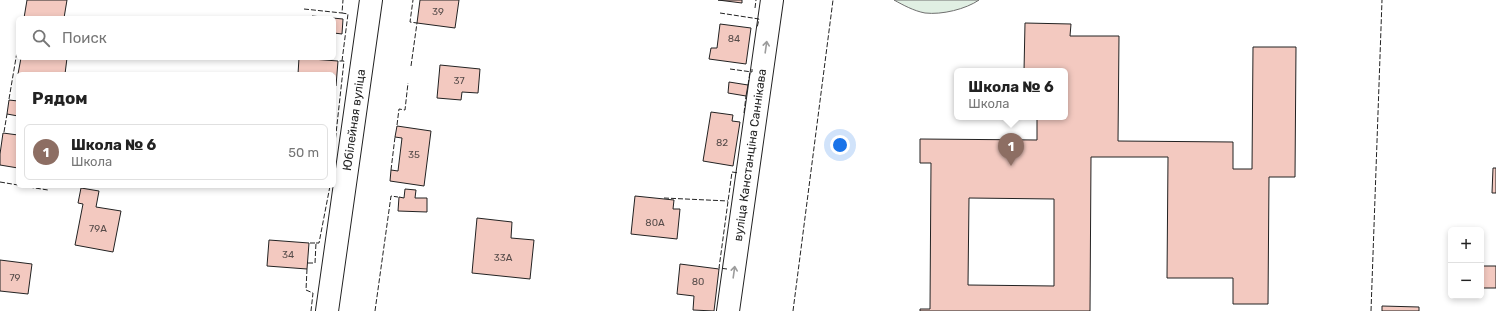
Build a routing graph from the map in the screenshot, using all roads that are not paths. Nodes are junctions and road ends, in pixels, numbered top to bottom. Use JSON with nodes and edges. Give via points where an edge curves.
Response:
{"nodes":[{"id":1,"x":371,"y":0,"type":"edge"},
{"id":2,"x":772,"y":0,"type":"edge"},
{"id":3,"x":326,"y":311,"type":"edge"},
{"id":4,"x":728,"y":311,"type":"edge"}],
"edges":[{"from":1,"to":3,"type":"street","name":"Юбілейная вуліца"},
{"from":4,"to":2,"type":"street","name":"вуліца Канстанціна Саннікава","one_way":true}]}
